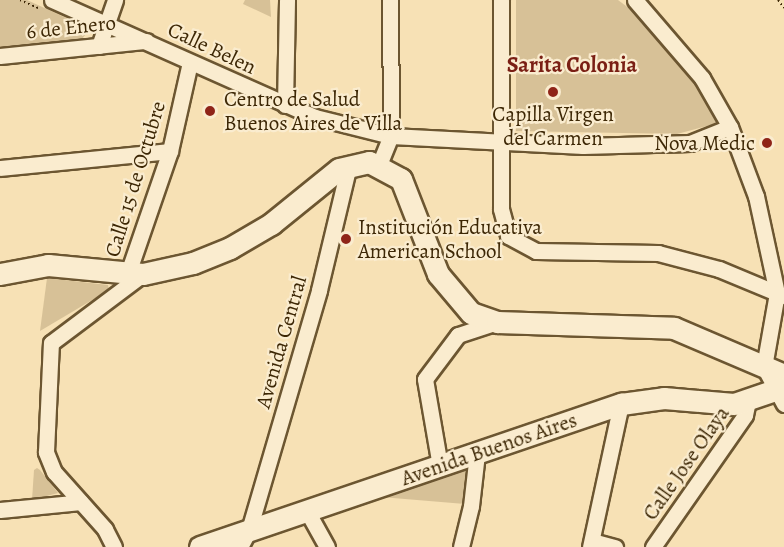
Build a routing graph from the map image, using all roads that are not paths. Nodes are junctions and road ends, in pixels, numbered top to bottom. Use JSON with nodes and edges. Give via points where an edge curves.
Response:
{"nodes":[{"id":1,"x":115,"y":0,"type":"edge"},
{"id":2,"x":287,"y":0,"type":"edge"},
{"id":3,"x":390,"y":0,"type":"edge"},
{"id":4,"x":501,"y":0,"type":"edge"},
{"id":5,"x":635,"y":0,"type":"edge"},
{"id":6,"x":47,"y":5,"type":"edge"},
{"id":7,"x":105,"y":22,"type":"junction"},
{"id":8,"x":147,"y":41,"type":"junction"},
{"id":9,"x":99,"y":46,"type":"junction"},
{"id":10,"x":0,"y":56,"type":"edge"},
{"id":11,"x":190,"y":62,"type":"junction"},
{"id":12,"x":285,"y":105,"type":"junction"},
{"id":13,"x":730,"y":127,"type":"junction"},
{"id":14,"x":391,"y":136,"type":"junction"},
{"id":15,"x":502,"y":142,"type":"junction"},
{"id":16,"x":170,"y":151,"type":"junction"},
{"id":17,"x":349,"y":165,"type":"junction"},
{"id":18,"x":379,"y":165,"type":"junction"},
{"id":19,"x":0,"y":168,"type":"edge"},
{"id":20,"x":0,"y":274,"type":"edge"},
{"id":21,"x":135,"y":274,"type":"junction"},
{"id":22,"x":781,"y":294,"type":"edge"},
{"id":23,"x":497,"y":322,"type":"junction"},
{"id":24,"x":764,"y":367,"type":"junction"},
{"id":25,"x":782,"y":389,"type":"edge"},
{"id":26,"x":748,"y":401,"type":"junction"},
{"id":27,"x":621,"y":404,"type":"junction"},
{"id":28,"x":477,"y":453,"type":"junction"},
{"id":29,"x":440,"y":466,"type":"junction"},
{"id":30,"x":81,"y":502,"type":"junction"},
{"id":31,"x":0,"y":510,"type":"edge"},
{"id":32,"x":307,"y":511,"type":"junction"},
{"id":33,"x":244,"y":539,"type":"edge"},
{"id":34,"x":591,"y":544,"type":"edge"},
{"id":35,"x":114,"y":547,"type":"edge"},
{"id":36,"x":200,"y":547,"type":"edge"},
{"id":37,"x":327,"y":547,"type":"edge"},
{"id":38,"x":461,"y":547,"type":"edge"},
{"id":39,"x":615,"y":547,"type":"edge"},
{"id":40,"x":653,"y":547,"type":"edge"}],
"edges":[{"from":1,"to":7,"type":"street"},
{"from":2,"to":12,"type":"street"},
{"from":3,"to":14,"type":"street"},
{"from":4,"to":15,"type":"street"},
{"from":5,"to":13,"type":"street","via":[[702,78]]},
{"from":6,"to":7,"type":"street","name":"Calle Belen"},
{"from":7,"to":8,"type":"street","name":"Calle Belen"},
{"from":7,"to":9,"type":"street"},
{"from":8,"to":9,"type":"street","name":"6 de Enero"},
{"from":8,"to":11,"type":"street","name":"Calle Belen"},
{"from":9,"to":10,"type":"street","name":"6 de Enero"},
{"from":11,"to":12,"type":"street","name":"Calle Belen"},
{"from":11,"to":16,"type":"street","name":"Calle 15 de Octubre"},
{"from":12,"to":14,"type":"street","name":"Calle Belen","via":[[344,127]]},
{"from":13,"to":15,"type":"street","name":"Calle Belen","via":[[690,143],[583,146]]},
{"from":13,"to":22,"type":"street","via":[[756,196]]},
{"from":14,"to":15,"type":"street","name":"Calle Belen"},
{"from":14,"to":18,"type":"street"},
{"from":15,"to":22,"type":"street","via":[[501,209],[508,236],[536,251],[658,253],[719,268]]},
{"from":16,"to":19,"type":"street"},
{"from":16,"to":21,"type":"street","name":"Calle 15 de Octubre"},
{"from":17,"to":18,"type":"street"},
{"from":17,"to":21,"type":"street","via":[[325,179],[271,224],[230,248],[193,262]]},
{"from":17,"to":33,"type":"street","name":"Avenida Central","via":[[319,290]]},
{"from":18,"to":23,"type":"street","via":[[392,171],[407,189],[438,274],[454,297],[471,313]]},
{"from":20,"to":21,"type":"street","via":[[48,265]]},
{"from":21,"to":30,"type":"street","via":[[51,343],[46,452],[54,472]]},
{"from":22,"to":24,"type":"street"},
{"from":23,"to":24,"type":"street","via":[[674,328]]},
{"from":23,"to":29,"type":"street","via":[[458,335],[425,379]]},
{"from":24,"to":25,"type":"street"},
{"from":25,"to":26,"type":"street","name":"Avenida Buenos Aires"},
{"from":26,"to":27,"type":"street","name":"Avenida Buenos Aires","via":[[722,405],[664,398]]},
{"from":26,"to":40,"type":"street","name":"Calle Jose Olaya","via":[[745,415]]},
{"from":27,"to":28,"type":"street","name":"Avenida Buenos Aires"},
{"from":27,"to":34,"type":"street"},
{"from":28,"to":29,"type":"street","name":"Avenida Buenos Aires"},
{"from":28,"to":38,"type":"street"},
{"from":29,"to":32,"type":"street","name":"Avenida Buenos Aires"},
{"from":30,"to":31,"type":"street"},
{"from":30,"to":35,"type":"street","via":[[105,529]]},
{"from":32,"to":33,"type":"street","name":"Avenida Buenos Aires"},
{"from":32,"to":37,"type":"street"},
{"from":33,"to":36,"type":"street","name":"Avenida Buenos Aires"},
{"from":34,"to":39,"type":"street"}]}
